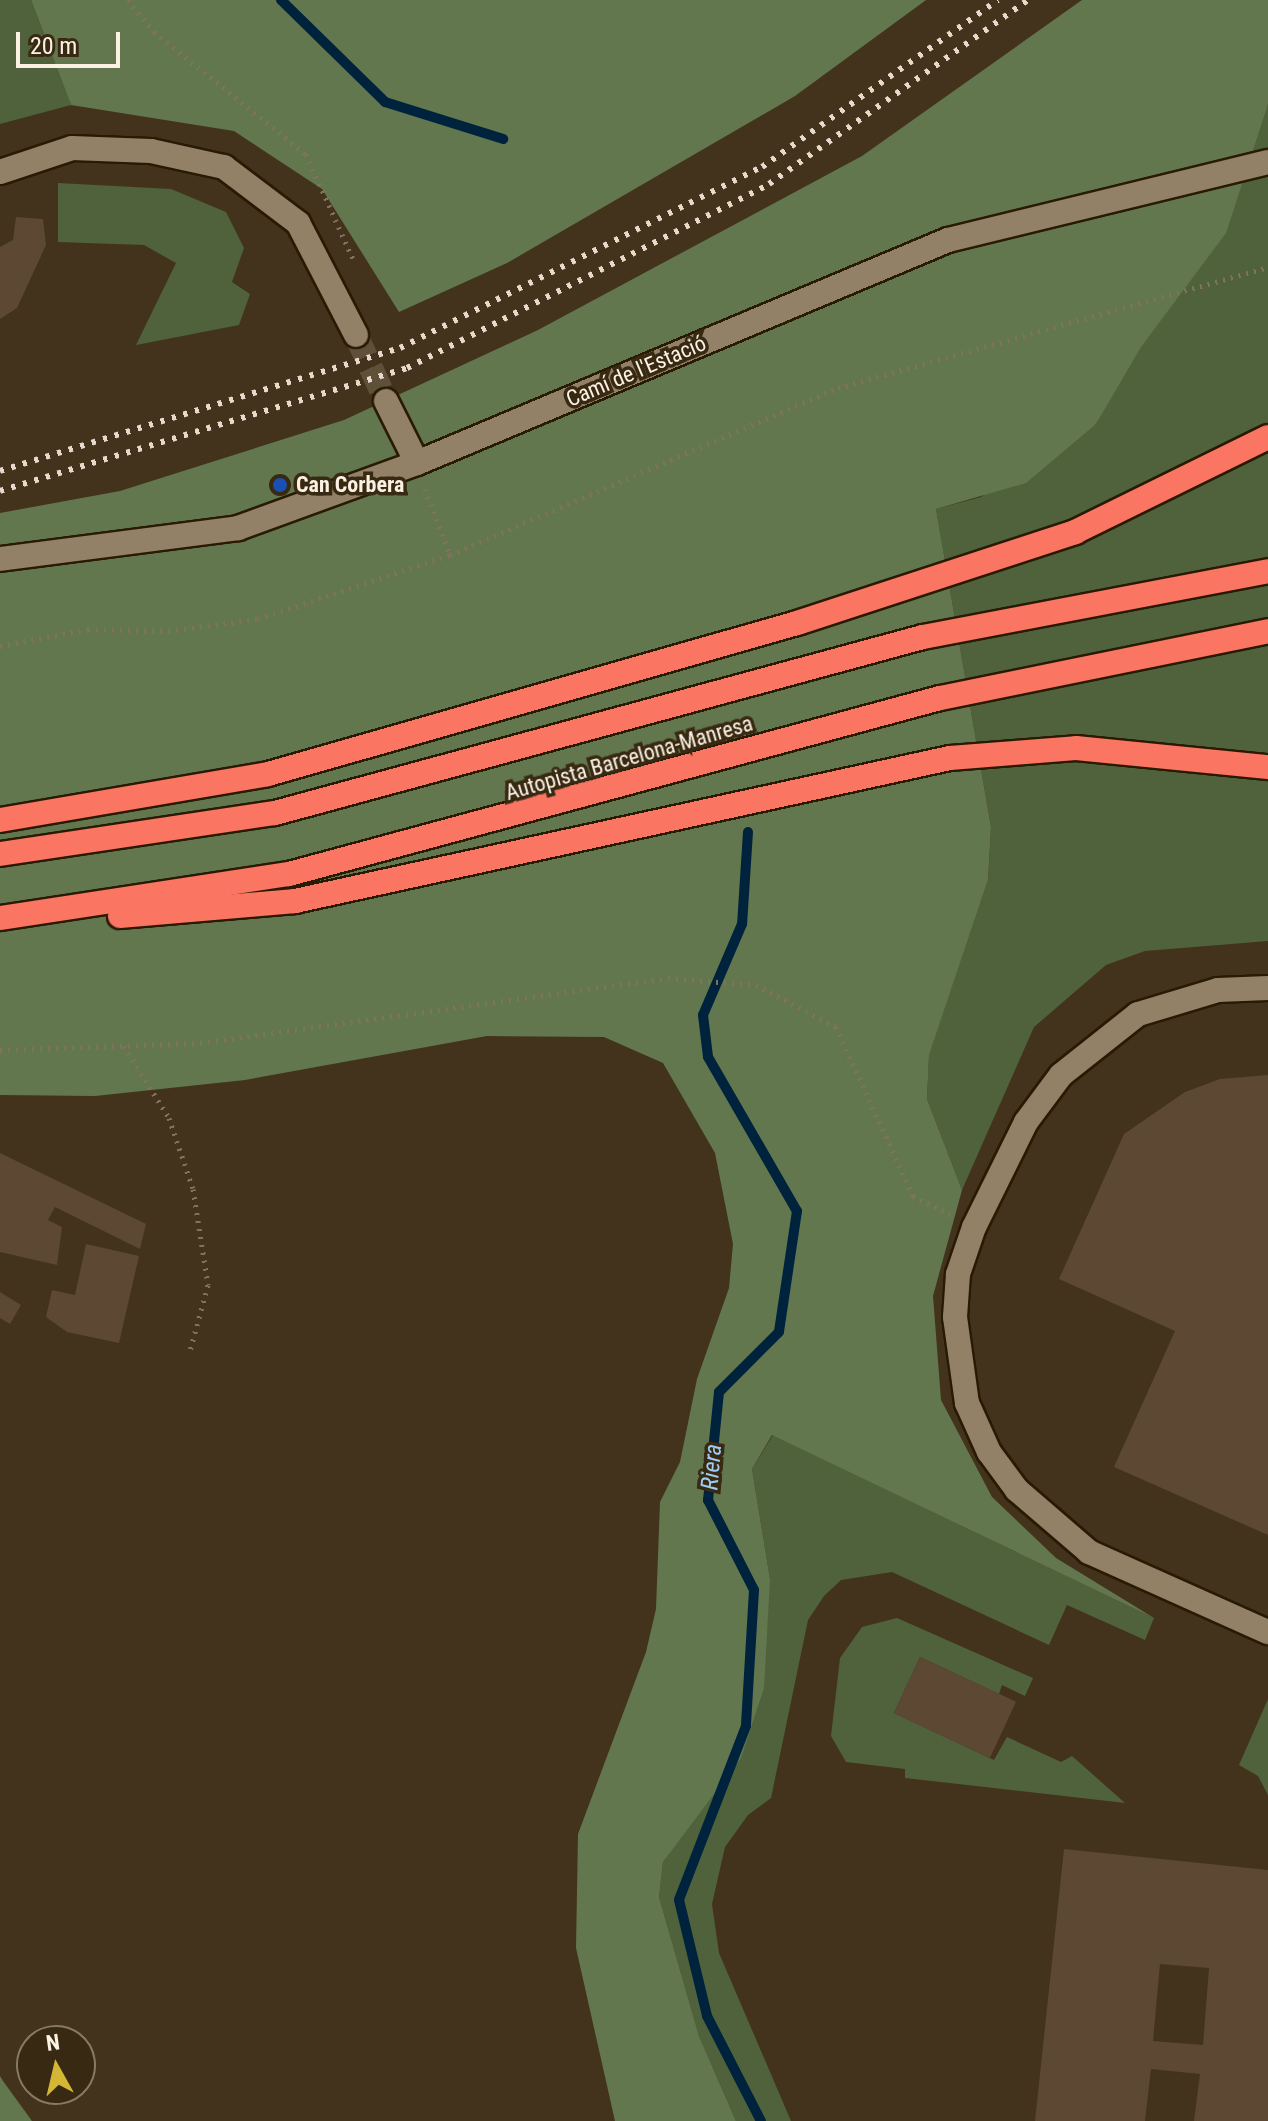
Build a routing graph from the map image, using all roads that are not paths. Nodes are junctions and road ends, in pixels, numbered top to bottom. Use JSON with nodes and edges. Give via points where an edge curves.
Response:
{"nodes":[{"id":1,"x":1268,"y":162,"type":"edge"},
{"id":2,"x":0,"y":172,"type":"edge"},
{"id":3,"x":356,"y":335,"type":"tunnel mouth"},
{"id":4,"x":386,"y":401,"type":"tunnel mouth"},
{"id":5,"x":1268,"y":437,"type":"edge"},
{"id":6,"x":417,"y":463,"type":"junction"},
{"id":7,"x":0,"y":559,"type":"edge"},
{"id":8,"x":1268,"y":571,"type":"edge"},
{"id":9,"x":1268,"y":631,"type":"edge"},
{"id":10,"x":1268,"y":767,"type":"edge"},
{"id":11,"x":0,"y":820,"type":"edge"},
{"id":12,"x":0,"y":854,"type":"edge"},
{"id":13,"x":0,"y":918,"type":"edge"},
{"id":14,"x":1268,"y":988,"type":"edge"},
{"id":15,"x":1268,"y":1632,"type":"edge"}],
"edges":[{"from":1,"to":6,"type":"street","name":"Camí de l'Estació","via":[[948,240]]},
{"from":2,"to":3,"type":"street","via":[[72,148],[151,151],[224,167],[298,223]]},
{"from":4,"to":6,"type":"street"},
{"from":5,"to":11,"type":"highway","via":[[1075,532],[797,623],[268,774]]},
{"from":6,"to":7,"type":"street","name":"Camí de l'Estació","via":[[238,528]]},
{"from":8,"to":12,"type":"highway","name":"Autopista Barcelona-Manresa","via":[[923,637],[275,813]]},
{"from":9,"to":13,"type":"highway","name":"Autopista Barcelona-Manresa","via":[[940,698],[289,874]]},
{"from":10,"to":13,"type":"highway","via":[[1076,748],[950,758],[295,901],[169,915]]},
{"from":14,"to":15,"type":"street","via":[[1176,1000],[1095,1042],[1026,1122],[974,1227],[958,1274],[955,1317],[967,1403],[989,1452],[1017,1490],[1089,1552]]}]}
